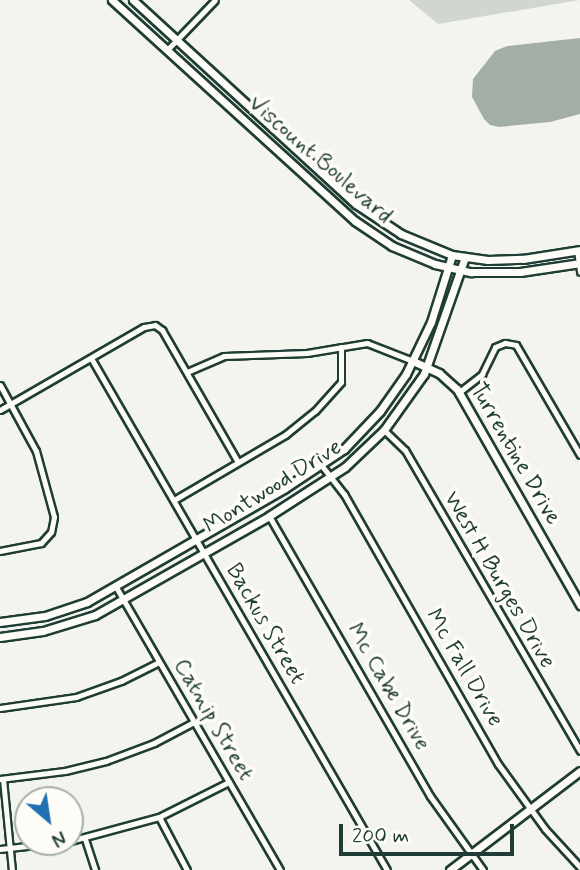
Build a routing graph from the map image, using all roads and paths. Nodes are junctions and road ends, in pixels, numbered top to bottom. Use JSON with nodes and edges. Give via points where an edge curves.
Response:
{"nodes":[{"id":1,"x":112,"y":0,"type":"edge"},
{"id":2,"x":133,"y":0,"type":"edge"},
{"id":3,"x":215,"y":0,"type":"edge"},
{"id":4,"x":177,"y":40,"type":"junction"},
{"id":5,"x":167,"y":50,"type":"junction"},
{"id":6,"x":261,"y":117,"type":"junction"},
{"id":7,"x":252,"y":127,"type":"junction"},
{"id":8,"x":348,"y":197,"type":"junction"},
{"id":9,"x":340,"y":207,"type":"junction"},
{"id":10,"x":578,"y":250,"type":"edge"},
{"id":11,"x":452,"y":255,"type":"junction"},
{"id":12,"x":465,"y":257,"type":"junction"},
{"id":13,"x":579,"y":266,"type":"edge"},
{"id":14,"x":447,"y":268,"type":"junction"},
{"id":15,"x":460,"y":271,"type":"junction"},
{"id":16,"x":341,"y":347,"type":"junction"},
{"id":17,"x":91,"y":358,"type":"junction"},
{"id":18,"x":413,"y":361,"type":"junction"},
{"id":19,"x":428,"y":366,"type":"junction"},
{"id":20,"x":187,"y":372,"type":"junction"},
{"id":21,"x":0,"y":385,"type":"edge"},
{"id":22,"x":458,"y":393,"type":"junction"},
{"id":23,"x":11,"y":404,"type":"junction"},
{"id":24,"x":0,"y":410,"type":"edge"},
{"id":25,"x":384,"y":430,"type":"junction"},
{"id":26,"x":580,"y":455,"type":"edge"},
{"id":27,"x":238,"y":462,"type":"junction"},
{"id":28,"x":322,"y":466,"type":"junction"},
{"id":29,"x":331,"y":477,"type":"junction"},
{"id":30,"x":174,"y":500,"type":"junction"},
{"id":31,"x":269,"y":516,"type":"junction"},
{"id":32,"x":196,"y":540,"type":"junction"},
{"id":33,"x":0,"y":551,"type":"edge"},
{"id":34,"x":204,"y":553,"type":"junction"},
{"id":35,"x":117,"y":587,"type":"junction"},
{"id":36,"x":124,"y":600,"type":"junction"},
{"id":37,"x":580,"y":606,"type":"edge"},
{"id":38,"x":0,"y":622,"type":"edge"},
{"id":39,"x":0,"y":637,"type":"edge"},
{"id":40,"x":159,"y":662,"type":"junction"},
{"id":41,"x":0,"y":708,"type":"edge"},
{"id":42,"x":194,"y":722,"type":"junction"},
{"id":43,"x":580,"y":751,"type":"edge"},
{"id":44,"x":580,"y":771,"type":"edge"},
{"id":45,"x":1,"y":779,"type":"edge"},
{"id":46,"x":229,"y":782,"type":"junction"},
{"id":47,"x":530,"y":809,"type":"junction"},
{"id":48,"x":159,"y":817,"type":"junction"},
{"id":49,"x":85,"y":839,"type":"joint"},
{"id":50,"x":14,"y":848,"type":"edge"},
{"id":51,"x":0,"y":849,"type":"edge"},
{"id":52,"x":9,"y":849,"type":"junction"},
{"id":53,"x":470,"y":854,"type":"junction"},
{"id":54,"x":580,"y":867,"type":"edge"},
{"id":55,"x":12,"y":870,"type":"edge"},
{"id":56,"x":95,"y":870,"type":"edge"},
{"id":57,"x":187,"y":870,"type":"edge"},
{"id":58,"x":280,"y":870,"type":"edge"},
{"id":59,"x":387,"y":870,"type":"edge"},
{"id":60,"x":450,"y":870,"type":"edge"},
{"id":61,"x":483,"y":870,"type":"edge"}],
"edges":[{"from":1,"to":5,"type":"main road","name":"Viscount Boulevard"},
{"from":2,"to":4,"type":"main road","name":"Viscount Boulevard"},
{"from":3,"to":4,"type":"street"},
{"from":4,"to":5,"type":"street"},
{"from":4,"to":6,"type":"main road","name":"Viscount Boulevard"},
{"from":5,"to":7,"type":"main road","name":"Viscount Boulevard"},
{"from":6,"to":7,"type":"main road"},
{"from":6,"to":8,"type":"main road","name":"Viscount Boulevard"},
{"from":7,"to":9,"type":"main road","name":"Viscount Boulevard"},
{"from":8,"to":9,"type":"main road"},
{"from":8,"to":11,"type":"main road","name":"Viscount Boulevard","via":[[401,234]]},
{"from":9,"to":14,"type":"main road","name":"Viscount Boulevard","via":[[391,246]]},
{"from":10,"to":12,"type":"main road","name":"Viscount Boulevard","via":[[505,260]]},
{"from":10,"to":13,"type":"street"},
{"from":11,"to":12,"type":"main road","name":"Viscount Boulevard"},
{"from":11,"to":14,"type":"main road","name":"Montwood Drive"},
{"from":12,"to":15,"type":"main road","name":"Montwood Drive"},
{"from":13,"to":15,"type":"main road","name":"Viscount Boulevard","via":[[520,272]]},
{"from":14,"to":15,"type":"main road","name":"Viscount Boulevard"},
{"from":14,"to":18,"type":"main road","name":"Montwood Drive","via":[[431,322]]},
{"from":15,"to":19,"type":"main road","name":"Montwood Drive"},
{"from":16,"to":18,"type":"street","name":"Turrentine Drive","via":[[372,343]]},
{"from":16,"to":20,"type":"street","name":"Turrentine Drive","via":[[224,356]]},
{"from":16,"to":27,"type":"street","via":[[343,376],[337,390],[297,426]]},
{"from":17,"to":20,"type":"street","via":[[155,325]]},
{"from":17,"to":23,"type":"street"},
{"from":17,"to":30,"type":"street","name":"Backus Street"},
{"from":18,"to":19,"type":"main road","name":"Turrentine Drive"},
{"from":18,"to":28,"type":"main road","name":"Montwood Drive","via":[[364,430]]},
{"from":19,"to":22,"type":"main road","name":"Turrentine Drive"},
{"from":19,"to":25,"type":"main road","name":"Montwood Drive"},
{"from":20,"to":27,"type":"street"},
{"from":21,"to":23,"type":"street"},
{"from":22,"to":26,"type":"street","via":[[482,374],[495,347],[516,345]]},
{"from":22,"to":37,"type":"main road","name":"Turrentine Drive"},
{"from":23,"to":24,"type":"street"},
{"from":23,"to":33,"type":"street","via":[[43,470],[54,524],[41,543]]},
{"from":25,"to":29,"type":"main road","name":"Montwood Drive"},
{"from":25,"to":43,"type":"street","name":"West H Burges Drive","via":[[405,450]]},
{"from":27,"to":30,"type":"street"},
{"from":28,"to":29,"type":"street","name":"Mc Fall Drive"},
{"from":28,"to":32,"type":"main road","name":"Montwood Drive"},
{"from":29,"to":31,"type":"main road","name":"Montwood Drive"},
{"from":29,"to":47,"type":"street","name":"Mc Fall Drive","via":[[498,764]]},
{"from":30,"to":32,"type":"street","name":"Backus Street"},
{"from":31,"to":34,"type":"main road","name":"Montwood Drive"},
{"from":31,"to":53,"type":"street","name":"Mc Cabe Drive","via":[[430,796]]},
{"from":32,"to":34,"type":"street","name":"Backus Street"},
{"from":32,"to":35,"type":"main road","name":"Montwood Drive"},
{"from":34,"to":36,"type":"main road","name":"Montwood Drive"},
{"from":34,"to":59,"type":"street","name":"Backus Street"},
{"from":35,"to":36,"type":"street","name":"Catnip Street"},
{"from":35,"to":38,"type":"main road","name":"Montwood Drive","via":[[59,612]]},
{"from":36,"to":39,"type":"main road","name":"Montwood Drive","via":[[61,627]]},
{"from":36,"to":40,"type":"street","name":"Catnip Street"},
{"from":40,"to":41,"type":"street","via":[[76,697]]},
{"from":40,"to":42,"type":"street","name":"Catnip Street"},
{"from":42,"to":45,"type":"street","via":[[106,761]]},
{"from":42,"to":46,"type":"street","name":"Catnip Street"},
{"from":44,"to":47,"type":"main road"},
{"from":45,"to":52,"type":"street"},
{"from":46,"to":48,"type":"street"},
{"from":46,"to":58,"type":"street","name":"Catnip Street"},
{"from":47,"to":53,"type":"main road"},
{"from":47,"to":54,"type":"street","name":"Mc Fall Drive"},
{"from":48,"to":49,"type":"street"},
{"from":48,"to":57,"type":"street"},
{"from":49,"to":56,"type":"street"},
{"from":50,"to":52,"type":"street"},
{"from":51,"to":52,"type":"street"},
{"from":52,"to":55,"type":"street"},
{"from":53,"to":60,"type":"main road"},
{"from":53,"to":61,"type":"street","name":"Mc Cabe Drive"}]}
